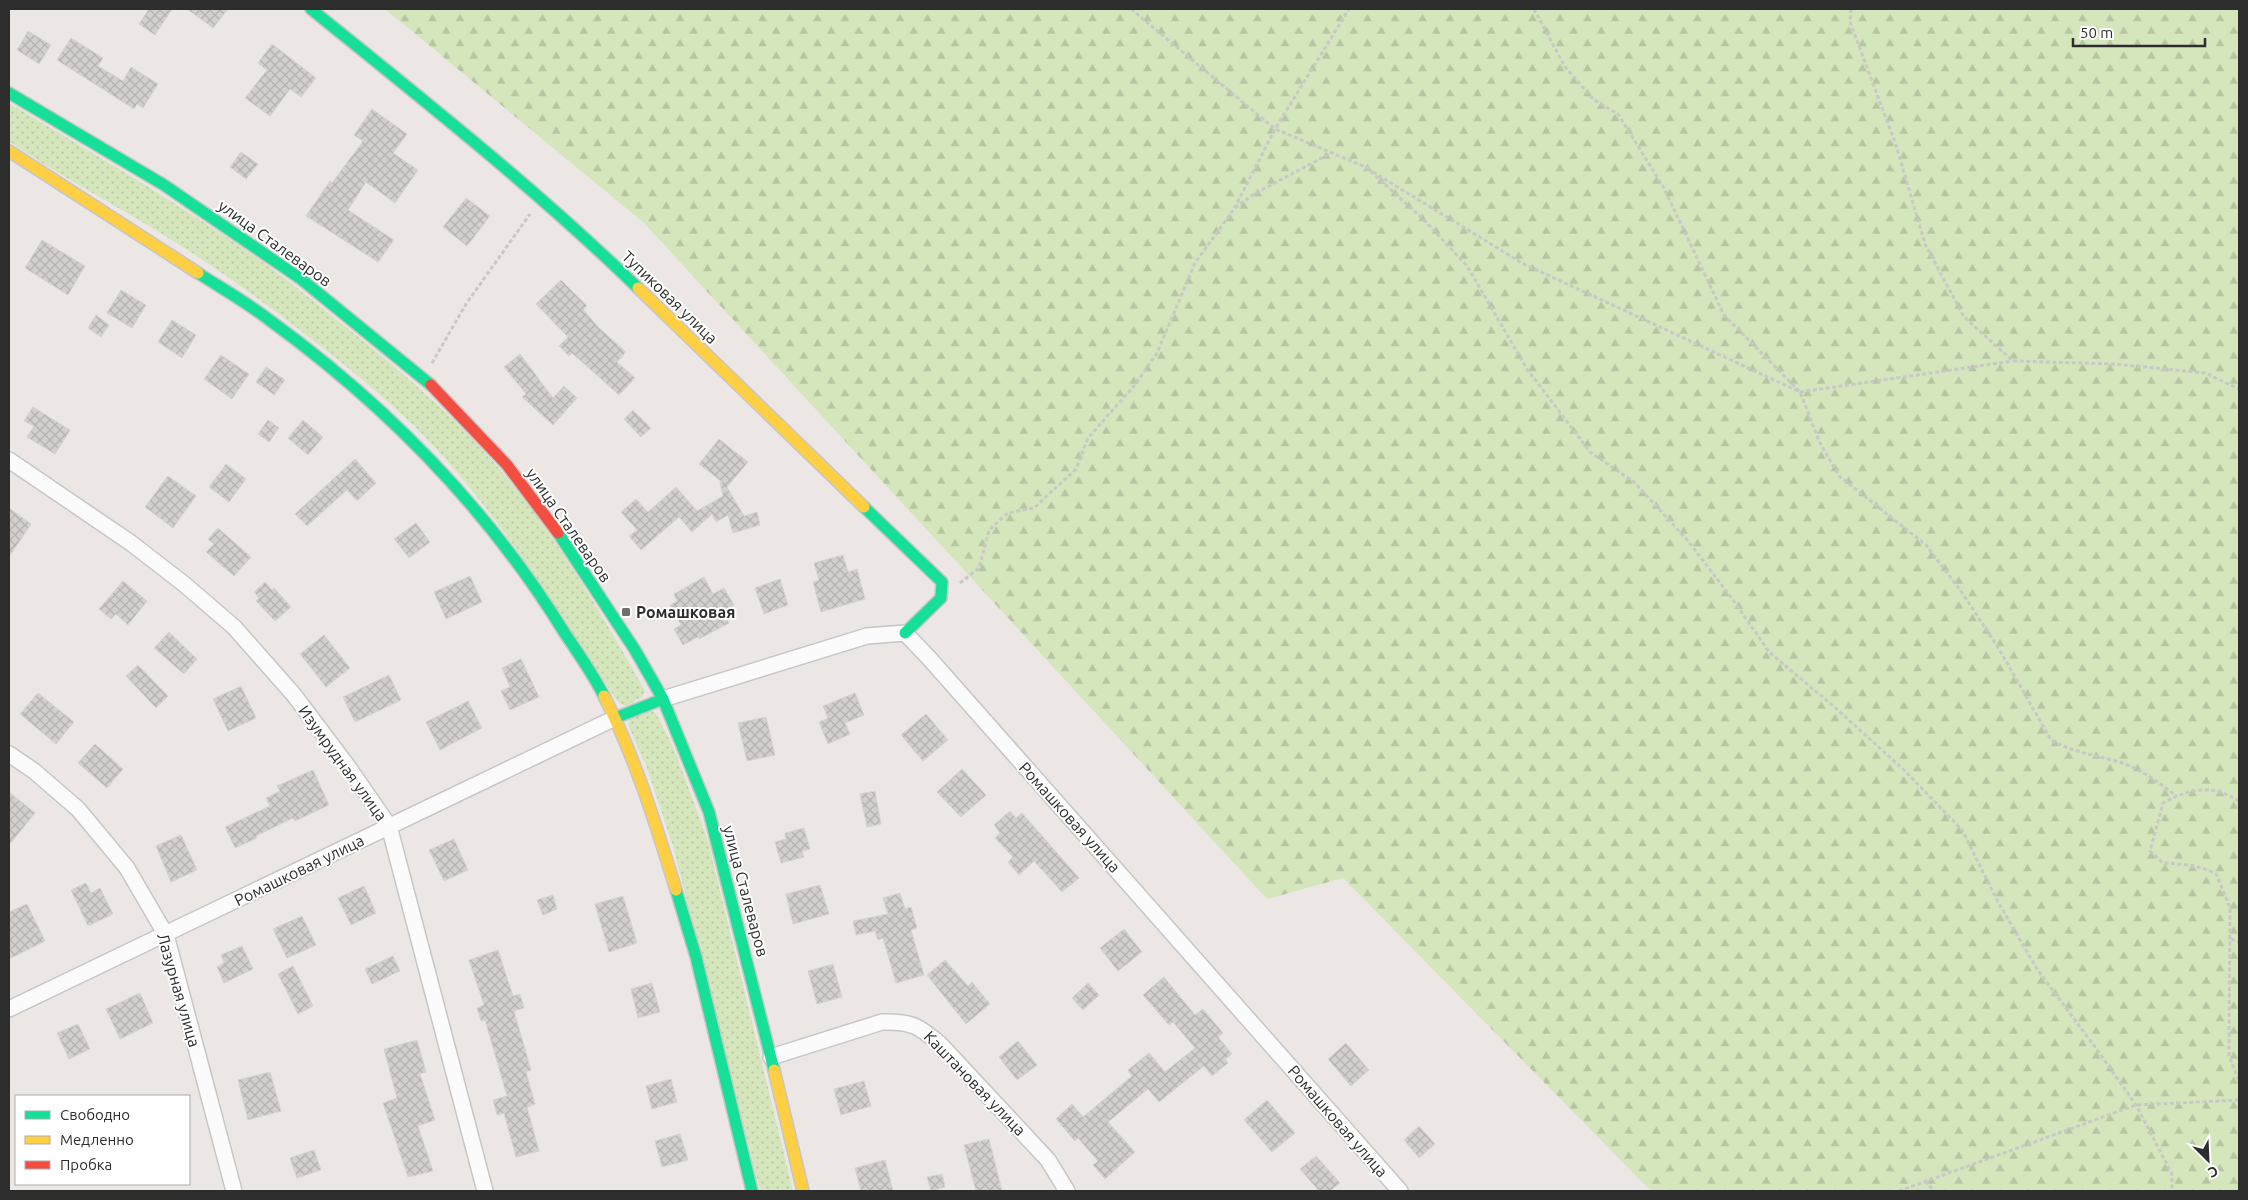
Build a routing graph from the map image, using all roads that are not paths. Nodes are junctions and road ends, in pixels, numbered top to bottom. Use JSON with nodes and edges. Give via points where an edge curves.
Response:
{"nodes":[{"id":1,"x":311,"y":9,"type":"edge"},
{"id":2,"x":9,"y":93,"type":"edge"},
{"id":3,"x":9,"y":151,"type":"edge"},
{"id":4,"x":9,"y":460,"type":"edge"},
{"id":5,"x":905,"y":633,"type":"junction"},
{"id":6,"x":663,"y":699,"type":"junction"},
{"id":7,"x":615,"y":718,"type":"junction"},
{"id":8,"x":9,"y":754,"type":"edge"},
{"id":9,"x":389,"y":826,"type":"junction"},
{"id":10,"x":166,"y":935,"type":"junction"},
{"id":11,"x":9,"y":1009,"type":"edge"},
{"id":12,"x":771,"y":1057,"type":"junction"},
{"id":13,"x":234,"y":1191,"type":"edge"},
{"id":14,"x":485,"y":1191,"type":"edge"},
{"id":15,"x":752,"y":1191,"type":"edge"},
{"id":16,"x":803,"y":1191,"type":"edge"},
{"id":17,"x":1067,"y":1191,"type":"edge"},
{"id":18,"x":1400,"y":1191,"type":"edge"}],
"edges":[{"from":1,"to":5,"type":"main road","name":"Тупиковая улица","via":[[475,142],[595,246],[942,582],[941,598]]},
{"from":2,"to":6,"type":"main road","name":"улица Сталеваров","via":[[164,185],[301,279],[434,387],[507,465],[565,542]]},
{"from":3,"to":7,"type":"main road","via":[[267,318],[329,366],[394,423],[455,485],[510,551],[541,594]]},
{"from":4,"to":9,"type":"street","name":"Изумрудная улица","via":[[131,544],[234,626],[294,695]]},
{"from":5,"to":6,"type":"street","via":[[867,636]]},
{"from":5,"to":18,"type":"street","name":"Ромашковая улица"},
{"from":6,"to":7,"type":"main road"},
{"from":6,"to":12,"type":"main road","name":"улица Сталеваров","via":[[709,812]]},
{"from":7,"to":9,"type":"street","name":"Ромашковая улица"},
{"from":7,"to":15,"type":"main road","via":[[658,832],[696,956]]},
{"from":8,"to":10,"type":"street","name":"Лазурная улица","via":[[78,809],[127,868]]},
{"from":9,"to":10,"type":"street","name":"Ромашковая улица"},
{"from":9,"to":14,"type":"street","name":"Изумрудная улица"},
{"from":10,"to":11,"type":"street","name":"Ромашковая улица"},
{"from":10,"to":13,"type":"street","name":"Лазурная улица"},
{"from":12,"to":16,"type":"main road","name":"улица Сталеваров"},
{"from":12,"to":17,"type":"street","name":"Каштановая улица","via":[[882,1022],[901,1021],[920,1027],[940,1044],[1048,1160]]}]}
